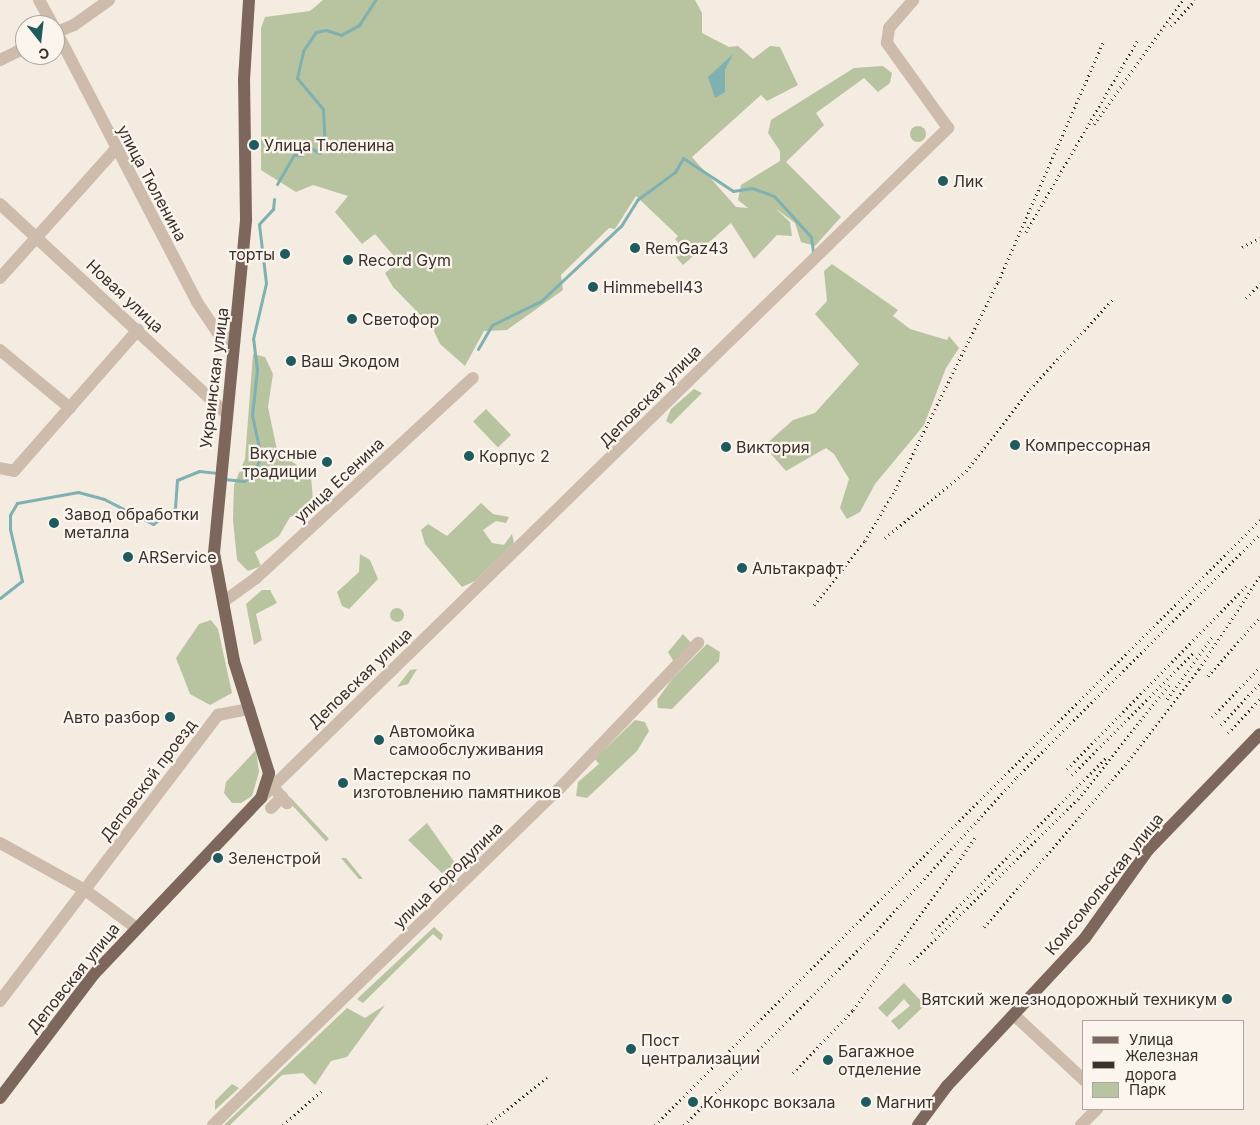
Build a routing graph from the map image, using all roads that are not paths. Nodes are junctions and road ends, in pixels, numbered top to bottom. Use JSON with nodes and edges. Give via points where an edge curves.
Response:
{"nodes":[{"id":1,"x":39,"y":0,"type":"edge"},
{"id":2,"x":109,"y":0,"type":"edge"},
{"id":3,"x":249,"y":0,"type":"edge"},
{"id":4,"x":913,"y":0,"type":"edge"},
{"id":5,"x":47,"y":15,"type":"edge"},
{"id":6,"x":65,"y":27,"type":"edge"},
{"id":7,"x":65,"y":50,"type":"edge"},
{"id":8,"x":15,"y":53,"type":"edge"},
{"id":9,"x":0,"y":60,"type":"edge"},
{"id":10,"x":115,"y":150,"type":"junction"},
{"id":11,"x":0,"y":204,"type":"edge"},
{"id":12,"x":35,"y":237,"type":"junction"},
{"id":13,"x":0,"y":278,"type":"edge"},
{"id":14,"x":138,"y":330,"type":"junction"},
{"id":15,"x":234,"y":342,"type":"junction"},
{"id":16,"x":0,"y":350,"type":"edge"},
{"id":17,"x":473,"y":378,"type":"dead end"},
{"id":18,"x":70,"y":408,"type":"junction"},
{"id":19,"x":226,"y":413,"type":"junction"},
{"id":20,"x":5,"y":471,"type":"edge"},
{"id":21,"x":223,"y":602,"type":"junction"},
{"id":22,"x":698,"y":643,"type":"dead end"},
{"id":23,"x":249,"y":709,"type":"junction"},
{"id":24,"x":1260,"y":734,"type":"edge"},
{"id":25,"x":264,"y":754,"type":"joint"},
{"id":26,"x":272,"y":786,"type":"junction"},
{"id":27,"x":261,"y":798,"type":"junction"},
{"id":28,"x":272,"y":808,"type":"dead end"},
{"id":29,"x":0,"y":843,"type":"edge"},
{"id":30,"x":84,"y":890,"type":"junction"},
{"id":31,"x":135,"y":928,"type":"junction"},
{"id":32,"x":0,"y":1001,"type":"edge"},
{"id":33,"x":1014,"y":1015,"type":"junction"},
{"id":34,"x":1082,"y":1078,"type":"edge"},
{"id":35,"x":0,"y":1098,"type":"edge"},
{"id":36,"x":1096,"y":1110,"type":"edge"},
{"id":37,"x":213,"y":1125,"type":"edge"},
{"id":38,"x":918,"y":1125,"type":"edge"},
{"id":39,"x":1081,"y":1125,"type":"edge"}],
"edges":[{"from":1,"to":5,"type":"street","name":"улица Тюленина"},
{"from":2,"to":6,"type":"street","via":[[74,25]]},
{"from":3,"to":15,"type":"main road","name":"Украинская улица","via":[[244,80],[246,220]]},
{"from":4,"to":26,"type":"street","name":"Деповская улица","via":[[889,28],[887,44],[948,128],[884,196]]},
{"from":7,"to":10,"type":"street","name":"улица Тюленина"},
{"from":8,"to":9,"type":"street"},
{"from":10,"to":12,"type":"street"},
{"from":10,"to":15,"type":"street","name":"улица Тюленина","via":[[210,324]]},
{"from":11,"to":12,"type":"street","name":"Новая улица"},
{"from":12,"to":13,"type":"street"},
{"from":12,"to":14,"type":"street","name":"Новая улица"},
{"from":14,"to":18,"type":"street"},
{"from":14,"to":19,"type":"street","name":"Новая улица"},
{"from":15,"to":19,"type":"main road","name":"Украинская улица"},
{"from":16,"to":18,"type":"street"},
{"from":17,"to":21,"type":"street","name":"улица Есенина","via":[[256,578]]},
{"from":18,"to":20,"type":"street"},
{"from":19,"to":21,"type":"main road","name":"Украинская улица","via":[[214,553]]},
{"from":21,"to":23,"type":"main road","name":"Украинская улица","via":[[234,661]]},
{"from":22,"to":37,"type":"street","name":"улица Бородулина","via":[[560,789]]},
{"from":23,"to":25,"type":"main road","name":"Украинская улица"},
{"from":23,"to":30,"type":"street","name":"Деповской проезд","via":[[218,715]]},
{"from":24,"to":33,"type":"main road","name":"Комсомольская улица","via":[[1148,850],[1110,908]]},
{"from":25,"to":27,"type":"main road","name":"Деповская улица","via":[[269,773]]},
{"from":26,"to":27,"type":"street","name":"Деповская улица"},
{"from":26,"to":28,"type":"street","via":[[284,800]]},
{"from":27,"to":31,"type":"main road","name":"Деповская улица"},
{"from":29,"to":30,"type":"street"},
{"from":30,"to":31,"type":"street"},
{"from":30,"to":32,"type":"street","name":"Деповской проезд"},
{"from":31,"to":35,"type":"main road","name":"Деповская улица","via":[[94,974]]},
{"from":33,"to":34,"type":"street"},
{"from":33,"to":38,"type":"main road","name":"Комсомольская улица","via":[[947,1086]]},
{"from":36,"to":39,"type":"street"}]}
